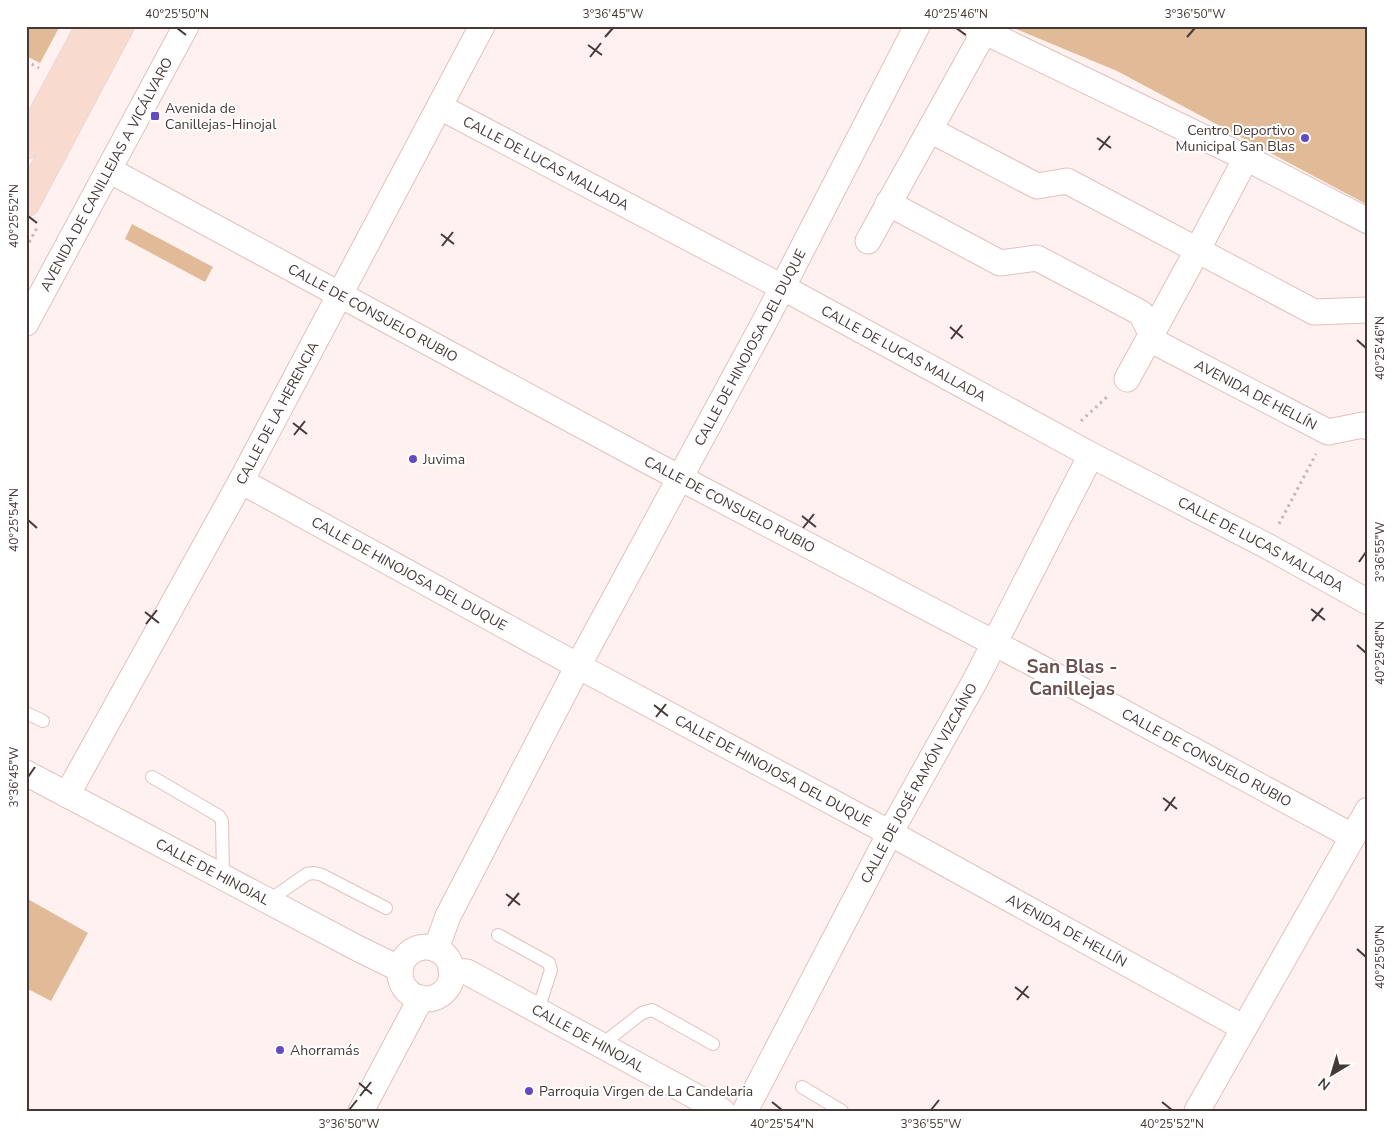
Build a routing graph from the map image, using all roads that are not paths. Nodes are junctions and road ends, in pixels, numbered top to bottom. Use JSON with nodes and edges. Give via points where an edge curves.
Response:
{"nodes":[{"id":1,"x":90,"y":26,"type":"edge"},
{"id":2,"x":120,"y":26,"type":"edge"},
{"id":3,"x":186,"y":26,"type":"edge"},
{"id":4,"x":482,"y":26,"type":"edge"},
{"id":5,"x":917,"y":26,"type":"edge"},
{"id":6,"x":979,"y":29,"type":"edge"},
{"id":7,"x":440,"y":106,"type":"junction"},
{"id":8,"x":930,"y":130,"type":"junction"},
{"id":9,"x":26,"y":145,"type":"edge"},
{"id":10,"x":1246,"y":158,"type":"junction"},
{"id":11,"x":109,"y":170,"type":"junction"},
{"id":12,"x":26,"y":203,"type":"edge"},
{"id":13,"x":888,"y":203,"type":"junction"},
{"id":14,"x":1368,"y":222,"type":"edge"},
{"id":15,"x":868,"y":241,"type":"dead end"},
{"id":16,"x":1197,"y":251,"type":"junction"},
{"id":17,"x":782,"y":288,"type":"junction"},
{"id":18,"x":339,"y":294,"type":"junction"},
{"id":19,"x":1368,"y":310,"type":"edge"},
{"id":20,"x":26,"y":323,"type":"edge"},
{"id":21,"x":1151,"y":334,"type":"junction"},
{"id":22,"x":1127,"y":379,"type":"road end"},
{"id":23,"x":1366,"y":426,"type":"edge"},
{"id":24,"x":1091,"y":455,"type":"junction"},
{"id":25,"x":680,"y":478,"type":"junction"},
{"id":26,"x":241,"y":480,"type":"junction"},
{"id":27,"x":1368,"y":602,"type":"edge"},
{"id":28,"x":994,"y":644,"type":"junction"},
{"id":29,"x":578,"y":666,"type":"junction"},
{"id":30,"x":26,"y":713,"type":"edge"},
{"id":31,"x":43,"y":721,"type":"dead end"},
{"id":32,"x":26,"y":773,"type":"edge"},
{"id":33,"x":152,"y":777,"type":"dead end"},
{"id":34,"x":67,"y":795,"type":"junction"},
{"id":35,"x":1368,"y":810,"type":"edge"},
{"id":36,"x":890,"y":833,"type":"junction"},
{"id":37,"x":1352,"y":836,"type":"junction"},
{"id":38,"x":223,"y":877,"type":"junction"},
{"id":39,"x":268,"y":901,"type":"junction"},
{"id":40,"x":386,"y":908,"type":"dead end"},
{"id":41,"x":498,"y":936,"type":"dead end"},
{"id":42,"x":436,"y":949,"type":"junction"},
{"id":43,"x":400,"y":969,"type":"junction"},
{"id":44,"x":451,"y":971,"type":"junction"},
{"id":45,"x":420,"y":998,"type":"junction"},
{"id":46,"x":538,"y":1010,"type":"junction"},
{"id":47,"x":1244,"y":1028,"type":"junction"},
{"id":48,"x":713,"y":1044,"type":"dead end"},
{"id":49,"x":601,"y":1045,"type":"junction"},
{"id":50,"x":802,"y":1087,"type":"dead end"},
{"id":51,"x":361,"y":1111,"type":"edge"},
{"id":52,"x":722,"y":1111,"type":"edge"},
{"id":53,"x":745,"y":1111,"type":"edge"},
{"id":54,"x":842,"y":1111,"type":"edge"},
{"id":55,"x":1197,"y":1111,"type":"edge"}],
"edges":[{"from":1,"to":9,"type":"main road"},
{"from":2,"to":12,"type":"main road"},
{"from":3,"to":11,"type":"street","name":"AVENIDA DE CANILLEJAS A VICÁLVARO"},
{"from":4,"to":7,"type":"street","name":"CALLE DE LA HERENCIA"},
{"from":5,"to":17,"type":"street","name":"CALLE DE HINOJOSA DEL DUQUE"},
{"from":6,"to":8,"type":"street"},
{"from":6,"to":10,"type":"street"},
{"from":7,"to":17,"type":"street","name":"CALLE DE LUCAS MALLADA"},
{"from":7,"to":18,"type":"street","name":"CALLE DE LA HERENCIA"},
{"from":8,"to":13,"type":"street"},
{"from":8,"to":16,"type":"street","via":[[1037,186],[1067,181]]},
{"from":10,"to":14,"type":"street"},
{"from":10,"to":16,"type":"street"},
{"from":11,"to":18,"type":"street","name":"CALLE DE CONSUELO RUBIO"},
{"from":11,"to":20,"type":"street","name":"AVENIDA DE CANILLEJAS A VICÁLVARO"},
{"from":13,"to":15,"type":"street"},
{"from":13,"to":21,"type":"street","via":[[1000,264],[1037,258],[1141,313]]},
{"from":16,"to":19,"type":"street","via":[[1314,312]]},
{"from":16,"to":21,"type":"street"},
{"from":17,"to":24,"type":"street","name":"CALLE DE LUCAS MALLADA"},
{"from":17,"to":25,"type":"street","name":"CALLE DE HINOJOSA DEL DUQUE"},
{"from":18,"to":25,"type":"street","name":"CALLE DE CONSUELO RUBIO"},
{"from":18,"to":26,"type":"street","name":"CALLE DE LA HERENCIA"},
{"from":21,"to":22,"type":"street"},
{"from":21,"to":23,"type":"street","name":"AVENIDA DE HELLÍN","via":[[1155,342],[1328,432]]},
{"from":24,"to":27,"type":"street","name":"CALLE DE LUCAS MALLADA"},
{"from":24,"to":28,"type":"street","name":"CALLE DE JOSÉ RAMÓN VIZCAÍNO"},
{"from":25,"to":28,"type":"street","name":"CALLE DE CONSUELO RUBIO"},
{"from":25,"to":29,"type":"street","name":"CALLE DE HINOJOSA DEL DUQUE"},
{"from":26,"to":29,"type":"street","name":"CALLE DE HINOJOSA DEL DUQUE"},
{"from":26,"to":34,"type":"street","name":"CALLE DE LA HERENCIA"},
{"from":28,"to":36,"type":"street","name":"CALLE DE JOSÉ RAMÓN VIZCAÍNO"},
{"from":28,"to":37,"type":"street","name":"CALLE DE CONSUELO RUBIO"},
{"from":29,"to":36,"type":"street","name":"CALLE DE HINOJOSA DEL DUQUE"},
{"from":29,"to":42,"type":"street","name":"CALLE DE HINOJOSA DEL DUQUE","via":[[448,916]]},
{"from":30,"to":31,"type":"lane"},
{"from":32,"to":34,"type":"street","name":"CALLE DE HINOJAL"},
{"from":33,"to":38,"type":"lane","via":[[219,816],[222,821]]},
{"from":34,"to":38,"type":"street","name":"CALLE DE HINOJAL"},
{"from":35,"to":37,"type":"street"},
{"from":36,"to":47,"type":"street","name":"AVENIDA DE HELLÍN"},
{"from":36,"to":53,"type":"street","name":"CALLE DE JOSÉ RAMÓN VIZCAÍNO"},
{"from":37,"to":47,"type":"street"},
{"from":38,"to":39,"type":"street","name":"CALLE DE HINOJAL"},
{"from":39,"to":40,"type":"lane","via":[[307,874],[314,873]]},
{"from":39,"to":43,"type":"street","name":"CALLE DE HINOJAL"},
{"from":41,"to":46,"type":"lane","via":[[550,963],[551,970]]},
{"from":42,"to":43,"type":"street","via":[[421,947],[413,950],[402,961]]},
{"from":42,"to":44,"type":"street","via":[[447,958]]},
{"from":43,"to":45,"type":"street","via":[[400,977],[407,990]]},
{"from":44,"to":45,"type":"street","via":[[451,979],[443,992]]},
{"from":44,"to":46,"type":"street","name":"CALLE DE HINOJAL","via":[[467,972]]},
{"from":45,"to":51,"type":"street"},
{"from":46,"to":49,"type":"street","name":"CALLE DE HINOJAL"},
{"from":47,"to":55,"type":"street"},
{"from":48,"to":49,"type":"lane","via":[[652,1010],[642,1013]]},
{"from":49,"to":52,"type":"street","name":"CALLE DE HINOJAL"},
{"from":50,"to":54,"type":"lane"}]}
